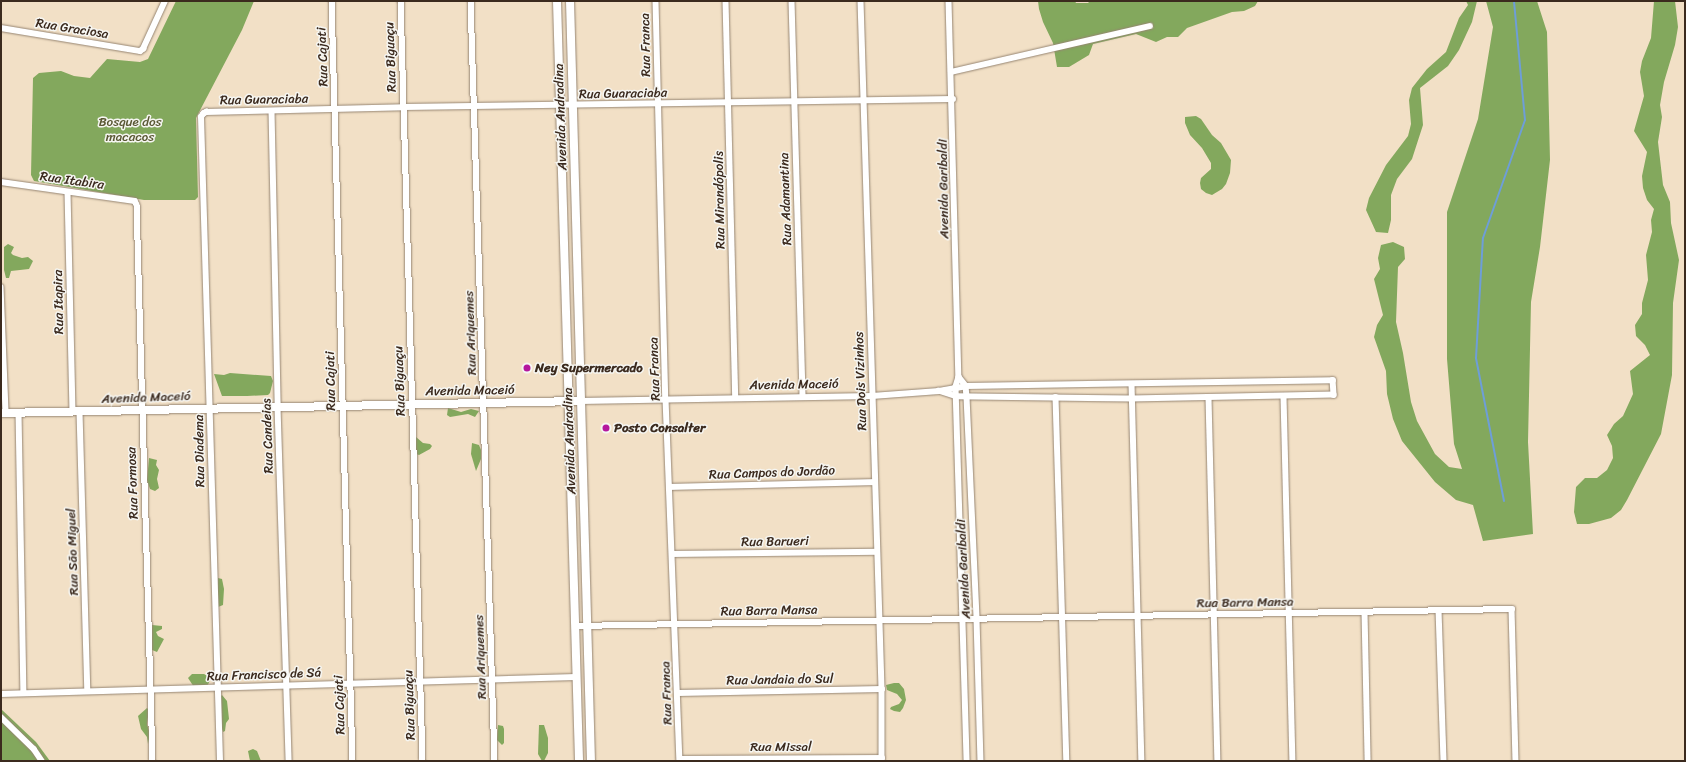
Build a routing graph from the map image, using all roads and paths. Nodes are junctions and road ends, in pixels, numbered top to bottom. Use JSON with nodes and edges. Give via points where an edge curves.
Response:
{"nodes":[{"id":1,"x":165,"y":1,"type":"edge"},
{"id":2,"x":332,"y":1,"type":"edge"},
{"id":3,"x":401,"y":1,"type":"edge"},
{"id":4,"x":471,"y":1,"type":"edge"},
{"id":5,"x":557,"y":1,"type":"edge"},
{"id":6,"x":570,"y":1,"type":"edge"},
{"id":7,"x":656,"y":1,"type":"edge"},
{"id":8,"x":726,"y":1,"type":"edge"},
{"id":9,"x":792,"y":1,"type":"edge"},
{"id":10,"x":861,"y":1,"type":"edge"},
{"id":11,"x":949,"y":1,"type":"edge"},
{"id":12,"x":1150,"y":26,"type":"dead end"},
{"id":13,"x":1,"y":28,"type":"edge"},
{"id":14,"x":952,"y":72,"type":"junction"},
{"id":15,"x":953,"y":98,"type":"junction"},
{"id":16,"x":795,"y":100,"type":"junction"},
{"id":17,"x":864,"y":100,"type":"junction"},
{"id":18,"x":729,"y":103,"type":"junction"},
{"id":19,"x":658,"y":104,"type":"junction"},
{"id":20,"x":560,"y":106,"type":"junction"},
{"id":21,"x":573,"y":106,"type":"junction"},
{"id":22,"x":475,"y":107,"type":"junction"},
{"id":23,"x":404,"y":108,"type":"junction"},
{"id":24,"x":336,"y":110,"type":"junction"},
{"id":25,"x":272,"y":111,"type":"junction"},
{"id":26,"x":201,"y":117,"type":"joint"},
{"id":27,"x":1,"y":182,"type":"edge"},
{"id":28,"x":68,"y":192,"type":"junction"},
{"id":29,"x":137,"y":204,"type":"joint"},
{"id":30,"x":1,"y":287,"type":"edge"},
{"id":31,"x":960,"y":377,"type":"junction"},
{"id":32,"x":1132,"y":384,"type":"junction"},
{"id":33,"x":966,"y":386,"type":"junction"},
{"id":34,"x":956,"y":387,"type":"junction"},
{"id":35,"x":939,"y":391,"type":"junction"},
{"id":36,"x":802,"y":396,"type":"junction"},
{"id":37,"x":872,"y":396,"type":"junction"},
{"id":38,"x":957,"y":397,"type":"junction"},
{"id":39,"x":967,"y":397,"type":"junction"},
{"id":40,"x":1056,"y":397,"type":"junction"},
{"id":41,"x":1284,"y":397,"type":"junction"},
{"id":42,"x":736,"y":398,"type":"junction"},
{"id":43,"x":1209,"y":398,"type":"junction"},
{"id":44,"x":666,"y":399,"type":"junction"},
{"id":45,"x":1132,"y":399,"type":"junction"},
{"id":46,"x":580,"y":401,"type":"junction"},
{"id":47,"x":485,"y":402,"type":"junction"},
{"id":48,"x":568,"y":402,"type":"junction"},
{"id":49,"x":411,"y":404,"type":"junction"},
{"id":50,"x":343,"y":406,"type":"junction"},
{"id":51,"x":278,"y":407,"type":"junction"},
{"id":52,"x":210,"y":408,"type":"junction"},
{"id":53,"x":142,"y":411,"type":"junction"},
{"id":54,"x":19,"y":412,"type":"junction"},
{"id":55,"x":77,"y":412,"type":"junction"},
{"id":56,"x":4,"y":413,"type":"edge"},
{"id":57,"x":875,"y":482,"type":"junction"},
{"id":58,"x":670,"y":487,"type":"junction"},
{"id":59,"x":877,"y":552,"type":"junction"},
{"id":60,"x":673,"y":554,"type":"junction"},
{"id":61,"x":1439,"y":610,"type":"junction"},
{"id":62,"x":1365,"y":612,"type":"junction"},
{"id":63,"x":1289,"y":613,"type":"junction"},
{"id":64,"x":1213,"y":615,"type":"junction"},
{"id":65,"x":1138,"y":616,"type":"junction"},
{"id":66,"x":1063,"y":618,"type":"junction"},
{"id":67,"x":978,"y":619,"type":"junction"},
{"id":68,"x":879,"y":620,"type":"junction"},
{"id":69,"x":964,"y":620,"type":"junction"},
{"id":70,"x":675,"y":624,"type":"junction"},
{"id":71,"x":589,"y":625,"type":"junction"},
{"id":72,"x":575,"y":626,"type":"junction"},
{"id":73,"x":576,"y":677,"type":"junction"},
{"id":74,"x":492,"y":680,"type":"junction"},
{"id":75,"x":421,"y":682,"type":"junction"},
{"id":76,"x":350,"y":683,"type":"junction"},
{"id":77,"x":286,"y":685,"type":"junction"},
{"id":78,"x":217,"y":688,"type":"junction"},
{"id":79,"x":150,"y":689,"type":"junction"},
{"id":80,"x":882,"y":689,"type":"junction"},
{"id":81,"x":88,"y":691,"type":"junction"},
{"id":82,"x":24,"y":693,"type":"junction"},
{"id":83,"x":678,"y":693,"type":"junction"},
{"id":84,"x":1,"y":694,"type":"edge"},
{"id":85,"x":1,"y":717,"type":"edge"},
{"id":86,"x":882,"y":759,"type":"edge"},
{"id":87,"x":680,"y":760,"type":"edge"},
{"id":88,"x":42,"y":761,"type":"edge"},
{"id":89,"x":153,"y":761,"type":"edge"},
{"id":90,"x":220,"y":761,"type":"edge"},
{"id":91,"x":289,"y":761,"type":"edge"},
{"id":92,"x":353,"y":761,"type":"edge"},
{"id":93,"x":423,"y":761,"type":"edge"},
{"id":94,"x":495,"y":761,"type":"edge"},
{"id":95,"x":579,"y":761,"type":"edge"},
{"id":96,"x":591,"y":761,"type":"edge"},
{"id":97,"x":968,"y":761,"type":"edge"},
{"id":98,"x":981,"y":761,"type":"edge"},
{"id":99,"x":1067,"y":761,"type":"edge"},
{"id":100,"x":1142,"y":761,"type":"edge"},
{"id":101,"x":1218,"y":761,"type":"edge"},
{"id":102,"x":1294,"y":761,"type":"edge"},
{"id":103,"x":1368,"y":761,"type":"edge"},
{"id":104,"x":1444,"y":761,"type":"edge"},
{"id":105,"x":1516,"y":761,"type":"edge"}],
"edges":[{"from":1,"to":13,"type":"street","name":"Rua Graciosa","via":[[140,51]]},
{"from":2,"to":24,"type":"street","name":"Rua Cajati"},
{"from":3,"to":23,"type":"street","name":"Rua Biguaçu"},
{"from":4,"to":22,"type":"street","name":"Rua Ariquemes"},
{"from":5,"to":20,"type":"main road","name":"Avenida Andradina"},
{"from":6,"to":21,"type":"main road","name":"Avenida Andradina"},
{"from":7,"to":19,"type":"street","name":"Rua Franca"},
{"from":8,"to":18,"type":"street","name":"Rua Mirandópolis"},
{"from":9,"to":16,"type":"street","name":"Rua Adamantina"},
{"from":10,"to":17,"type":"street","name":"Rua Dois Vizinhos"},
{"from":11,"to":14,"type":"street","name":"Avenida Garibaldi"},
{"from":12,"to":14,"type":"street"},
{"from":14,"to":15,"type":"street","name":"Avenida Garibaldi"},
{"from":15,"to":17,"type":"street","name":"Rua Guaraciaba"},
{"from":15,"to":31,"type":"street","name":"Avenida Garibaldi"},
{"from":16,"to":17,"type":"street","name":"Rua Guaraciaba"},
{"from":16,"to":18,"type":"street","name":"Rua Guaraciaba"},
{"from":16,"to":36,"type":"street","name":"Rua Adamantina"},
{"from":17,"to":37,"type":"street","name":"Rua Dois Vizinhos"},
{"from":18,"to":19,"type":"street","name":"Rua Guaraciaba"},
{"from":18,"to":42,"type":"street","name":"Rua Mirandópolis"},
{"from":19,"to":21,"type":"street","name":"Rua Guaraciaba"},
{"from":19,"to":44,"type":"street","name":"Rua Franca"},
{"from":20,"to":21,"type":"street","name":"Rua Guaraciaba"},
{"from":20,"to":22,"type":"street","name":"Rua Guaraciaba"},
{"from":20,"to":48,"type":"main road","name":"Avenida Andradina"},
{"from":21,"to":46,"type":"main road","name":"Avenida Andradina"},
{"from":22,"to":23,"type":"street","name":"Rua Guaraciaba"},
{"from":22,"to":47,"type":"street","name":"Rua Ariquemes"},
{"from":23,"to":24,"type":"street","name":"Rua Guaraciaba"},
{"from":23,"to":49,"type":"street","name":"Rua Biguaçu"},
{"from":24,"to":25,"type":"street","name":"Rua Guaraciaba"},
{"from":24,"to":50,"type":"street","name":"Rua Cajati"},
{"from":25,"to":26,"type":"street","name":"Rua Guaraciaba","via":[[206,112]]},
{"from":25,"to":51,"type":"street","name":"Rua Candeias"},
{"from":26,"to":52,"type":"street","name":"Rua Diadema"},
{"from":27,"to":28,"type":"street","name":"Rua Itabira"},
{"from":28,"to":29,"type":"street","name":"Rua Itabira","via":[[135,201]]},
{"from":28,"to":55,"type":"street","name":"Rua Itapira"},
{"from":29,"to":53,"type":"street","name":"Rua Formosa"},
{"from":30,"to":56,"type":"street"},
{"from":31,"to":33,"type":"street","name":"Avenida Garibaldi"},
{"from":31,"to":34,"type":"street","name":"Avenida Garibaldi"},
{"from":32,"to":33,"type":"street","name":"Avenida Maceió"},
{"from":32,"to":41,"type":"street","name":"Avenida Maceió","via":[[1333,380],[1334,395]]},
{"from":32,"to":45,"type":"street"},
{"from":33,"to":34,"type":"street","name":"Avenida Maceió"},
{"from":33,"to":39,"type":"street","name":"Avenida Garibaldi"},
{"from":34,"to":35,"type":"street","name":"Avenida Maceió"},
{"from":34,"to":38,"type":"street","name":"Avenida Garibaldi"},
{"from":35,"to":37,"type":"street","name":"Avenida Maceió"},
{"from":35,"to":38,"type":"street","name":"Avenida Maceió"},
{"from":36,"to":37,"type":"street","name":"Avenida Maceió"},
{"from":36,"to":42,"type":"street","name":"Avenida Maceió"},
{"from":37,"to":57,"type":"street","name":"Rua Dois Vizinhos"},
{"from":38,"to":39,"type":"street","name":"Avenida Maceió"},
{"from":38,"to":69,"type":"street","name":"Avenida Garibaldi"},
{"from":39,"to":40,"type":"street","name":"Avenida Maceió"},
{"from":39,"to":67,"type":"street","name":"Avenida Garibaldi"},
{"from":40,"to":45,"type":"street","name":"Avenida Maceió"},
{"from":40,"to":66,"type":"street"},
{"from":41,"to":43,"type":"street","name":"Avenida Maceió"},
{"from":41,"to":63,"type":"street"},
{"from":42,"to":44,"type":"street","name":"Avenida Maceió"},
{"from":43,"to":45,"type":"street","name":"Avenida Maceió"},
{"from":43,"to":64,"type":"street"},
{"from":44,"to":46,"type":"street","name":"Avenida Maceió"},
{"from":44,"to":58,"type":"street","name":"Rua Franca"},
{"from":45,"to":65,"type":"street"},
{"from":46,"to":48,"type":"main road","name":"Avenida Maceió"},
{"from":46,"to":71,"type":"main road","name":"Avenida Andradina"},
{"from":47,"to":48,"type":"main road","name":"Avenida Maceió"},
{"from":47,"to":49,"type":"main road","name":"Avenida Maceió"},
{"from":47,"to":74,"type":"street","name":"Rua Ariquemes"},
{"from":48,"to":72,"type":"main road","name":"Avenida Andradina"},
{"from":49,"to":50,"type":"main road","name":"Avenida Maceió"},
{"from":49,"to":75,"type":"street","name":"Rua Biguaçu"},
{"from":50,"to":51,"type":"main road","name":"Avenida Maceió"},
{"from":50,"to":76,"type":"street","name":"Rua Cajati"},
{"from":51,"to":52,"type":"main road","name":"Avenida Maceió"},
{"from":51,"to":77,"type":"street","name":"Rua Candeias"},
{"from":52,"to":53,"type":"main road","name":"Avenida Maceió"},
{"from":52,"to":78,"type":"street","name":"Rua Diadema"},
{"from":53,"to":55,"type":"main road","name":"Avenida Maceió"},
{"from":53,"to":79,"type":"street","name":"Rua Formosa"},
{"from":54,"to":55,"type":"main road","name":"Avenida Maceió"},
{"from":54,"to":56,"type":"main road","name":"Avenida Maceió"},
{"from":54,"to":82,"type":"street"},
{"from":55,"to":81,"type":"street","name":"Rua São Miguel"},
{"from":57,"to":58,"type":"street","name":"Rua Campos do Jordão"},
{"from":57,"to":59,"type":"street","name":"Rua Dois Vizinhos"},
{"from":58,"to":60,"type":"street","name":"Rua Franca"},
{"from":59,"to":60,"type":"street","name":"Rua Barueri"},
{"from":59,"to":68,"type":"street","name":"Rua Dois Vizinhos"},
{"from":60,"to":70,"type":"street","name":"Rua Franca"},
{"from":61,"to":62,"type":"street","name":"Rua Barra Mansa"},
{"from":61,"to":104,"type":"street"},
{"from":61,"to":105,"type":"street","name":"Rua Barra Mansa","via":[[1512,609]]},
{"from":62,"to":63,"type":"street","name":"Rua Barra Mansa"},
{"from":62,"to":103,"type":"street"},
{"from":63,"to":64,"type":"street","name":"Rua Barra Mansa"},
{"from":63,"to":102,"type":"street"},
{"from":64,"to":65,"type":"street","name":"Rua Barra Mansa"},
{"from":64,"to":101,"type":"street"},
{"from":65,"to":66,"type":"street","name":"Rua Barra Mansa"},
{"from":65,"to":100,"type":"street"},
{"from":66,"to":67,"type":"street","name":"Rua Barra Mansa"},
{"from":66,"to":99,"type":"street"},
{"from":67,"to":69,"type":"street","name":"Rua Barra Mansa"},
{"from":67,"to":98,"type":"street","name":"Avenida Garibaldi"},
{"from":68,"to":69,"type":"street","name":"Rua Barra Mansa"},
{"from":68,"to":70,"type":"street","name":"Rua Barra Mansa"},
{"from":68,"to":80,"type":"street","name":"Rua Dois Vizinhos"},
{"from":69,"to":97,"type":"street","name":"Avenida Garibaldi"},
{"from":70,"to":71,"type":"street","name":"Rua Barra Mansa"},
{"from":70,"to":83,"type":"street","name":"Rua Franca"},
{"from":71,"to":72,"type":"street","name":"Rua Barra Mansa"},
{"from":71,"to":96,"type":"main road","name":"Avenida Andradina"},
{"from":72,"to":73,"type":"main road","name":"Avenida Andradina"},
{"from":73,"to":74,"type":"street","name":"Rua Francisco de Sá"},
{"from":73,"to":95,"type":"main road","name":"Avenida Andradina"},
{"from":74,"to":75,"type":"street","name":"Rua Francisco de Sá"},
{"from":74,"to":94,"type":"street","name":"Rua Ariquemes"},
{"from":75,"to":76,"type":"street","name":"Rua Francisco de Sá"},
{"from":75,"to":93,"type":"street","name":"Rua Biguaçu"},
{"from":76,"to":77,"type":"street","name":"Rua Francisco de Sá"},
{"from":76,"to":92,"type":"street","name":"Rua Cajati"},
{"from":77,"to":78,"type":"street","name":"Rua Francisco de Sá"},
{"from":77,"to":91,"type":"street","name":"Rua Candeias"},
{"from":78,"to":79,"type":"street","name":"Rua Francisco de Sá"},
{"from":78,"to":90,"type":"street","name":"Rua Diadema"},
{"from":79,"to":81,"type":"street","name":"Rua Francisco de Sá"},
{"from":79,"to":89,"type":"street","name":"Rua Formosa"},
{"from":80,"to":83,"type":"street","name":"Rua Jandaia do Sul"},
{"from":80,"to":86,"type":"street","name":"Rua Dois Vizinhos"},
{"from":81,"to":82,"type":"street","name":"Rua Francisco de Sá"},
{"from":82,"to":84,"type":"street","name":"Rua Francisco de Sá"},
{"from":83,"to":87,"type":"street","name":"Rua Franca"},
{"from":85,"to":88,"type":"street","via":[[34,749]]},
{"from":86,"to":87,"type":"street","name":"Rua Missal"}]}
